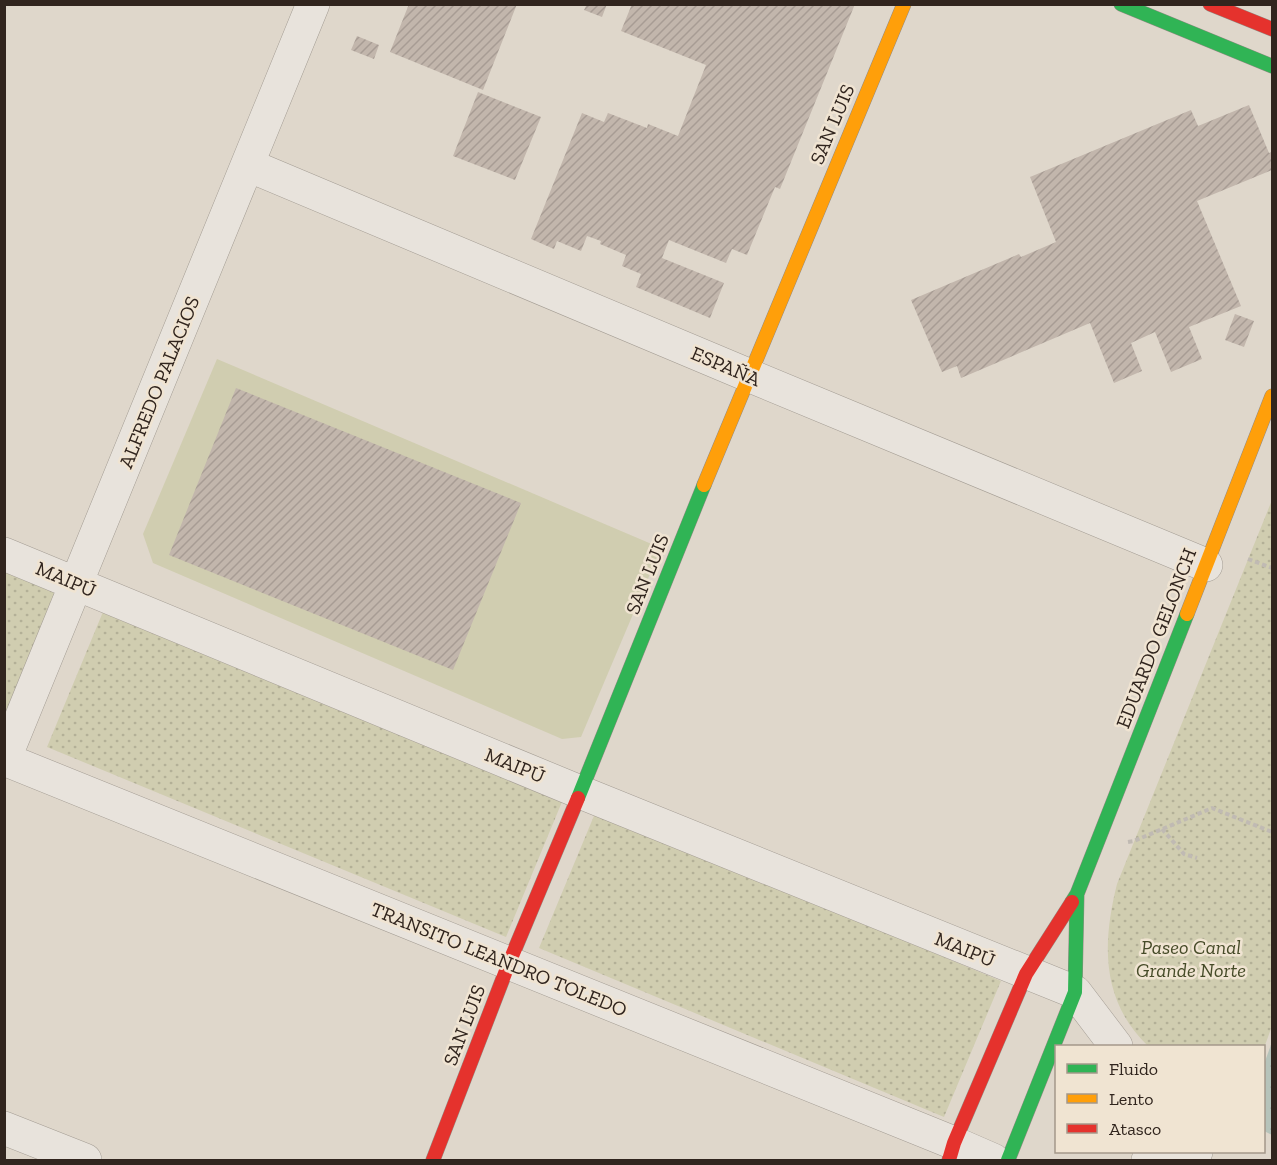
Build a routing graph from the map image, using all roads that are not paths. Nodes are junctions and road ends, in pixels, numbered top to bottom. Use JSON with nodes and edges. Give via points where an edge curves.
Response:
{"nodes":[{"id":1,"x":313,"y":4,"type":"edge"},
{"id":2,"x":904,"y":4,"type":"edge"},
{"id":3,"x":1120,"y":4,"type":"edge"},
{"id":4,"x":1210,"y":4,"type":"edge"},
{"id":5,"x":1272,"y":29,"type":"edge"},
{"id":6,"x":1272,"y":66,"type":"edge"},
{"id":7,"x":248,"y":165,"type":"junction"},
{"id":8,"x":748,"y":375,"type":"junction"},
{"id":9,"x":1272,"y":396,"type":"edge"},
{"id":10,"x":4,"y":554,"type":"edge"},
{"id":11,"x":1206,"y":565,"type":"junction"},
{"id":12,"x":77,"y":584,"type":"junction"},
{"id":13,"x":5,"y":759,"type":"edge"},
{"id":14,"x":580,"y":792,"type":"junction"},
{"id":15,"x":1077,"y":894,"type":"junction"},
{"id":16,"x":508,"y":963,"type":"junction"},
{"id":17,"x":1026,"y":974,"type":"junction"},
{"id":18,"x":1075,"y":992,"type":"junction"},
{"id":19,"x":1115,"y":1045,"type":"edge"},
{"id":20,"x":4,"y":1128,"type":"edge"},
{"id":21,"x":952,"y":1152,"type":"edge"},
{"id":22,"x":1191,"y":1153,"type":"edge"},
{"id":23,"x":1198,"y":1153,"type":"edge"},
{"id":24,"x":85,"y":1161,"type":"edge"},
{"id":25,"x":433,"y":1161,"type":"edge"},
{"id":26,"x":993,"y":1161,"type":"edge"},
{"id":27,"x":1008,"y":1161,"type":"edge"},
{"id":28,"x":1148,"y":1161,"type":"edge"},
{"id":29,"x":1217,"y":1161,"type":"edge"}],
"edges":[{"from":1,"to":7,"type":"street","name":"ALFREDO PALACIOS"},
{"from":2,"to":8,"type":"street","name":"SAN LUIS"},
{"from":3,"to":6,"type":"street"},
{"from":4,"to":5,"type":"street"},
{"from":7,"to":8,"type":"street","name":"ESPAÑA"},
{"from":7,"to":12,"type":"street","name":"ALFREDO PALACIOS"},
{"from":8,"to":11,"type":"street","name":"ESPAÑA"},
{"from":8,"to":14,"type":"street","name":"SAN LUIS"},
{"from":9,"to":11,"type":"street","name":"EDUARDO GELONCH"},
{"from":10,"to":12,"type":"street","name":"MAIPÚ"},
{"from":11,"to":15,"type":"street","name":"EDUARDO GELONCH"},
{"from":12,"to":13,"type":"street","name":"ALFREDO PALACIOS"},
{"from":12,"to":14,"type":"street","name":"MAIPÚ"},
{"from":13,"to":16,"type":"street","name":"TRANSITO LEANDRO TOLEDO"},
{"from":14,"to":16,"type":"street","name":"SAN LUIS"},
{"from":14,"to":17,"type":"street","name":"MAIPÚ"},
{"from":15,"to":17,"type":"street","name":"EDUARDO GELONCH"},
{"from":15,"to":18,"type":"street","name":"EDUARDO GELONCH"},
{"from":16,"to":21,"type":"street","name":"TRANSITO LEANDRO TOLEDO"},
{"from":16,"to":25,"type":"street","name":"SAN LUIS"},
{"from":17,"to":18,"type":"street","name":"MAIPÚ"},
{"from":17,"to":21,"type":"street","name":"EDUARDO GELONCH"},
{"from":18,"to":19,"type":"street"},
{"from":18,"to":27,"type":"street","name":"EDUARDO GELONCH"},
{"from":20,"to":24,"type":"street"},
{"from":21,"to":26,"type":"street","name":"TRANSITO LEANDRO TOLEDO"},
{"from":22,"to":28,"type":"street"},
{"from":23,"to":29,"type":"street"}]}
